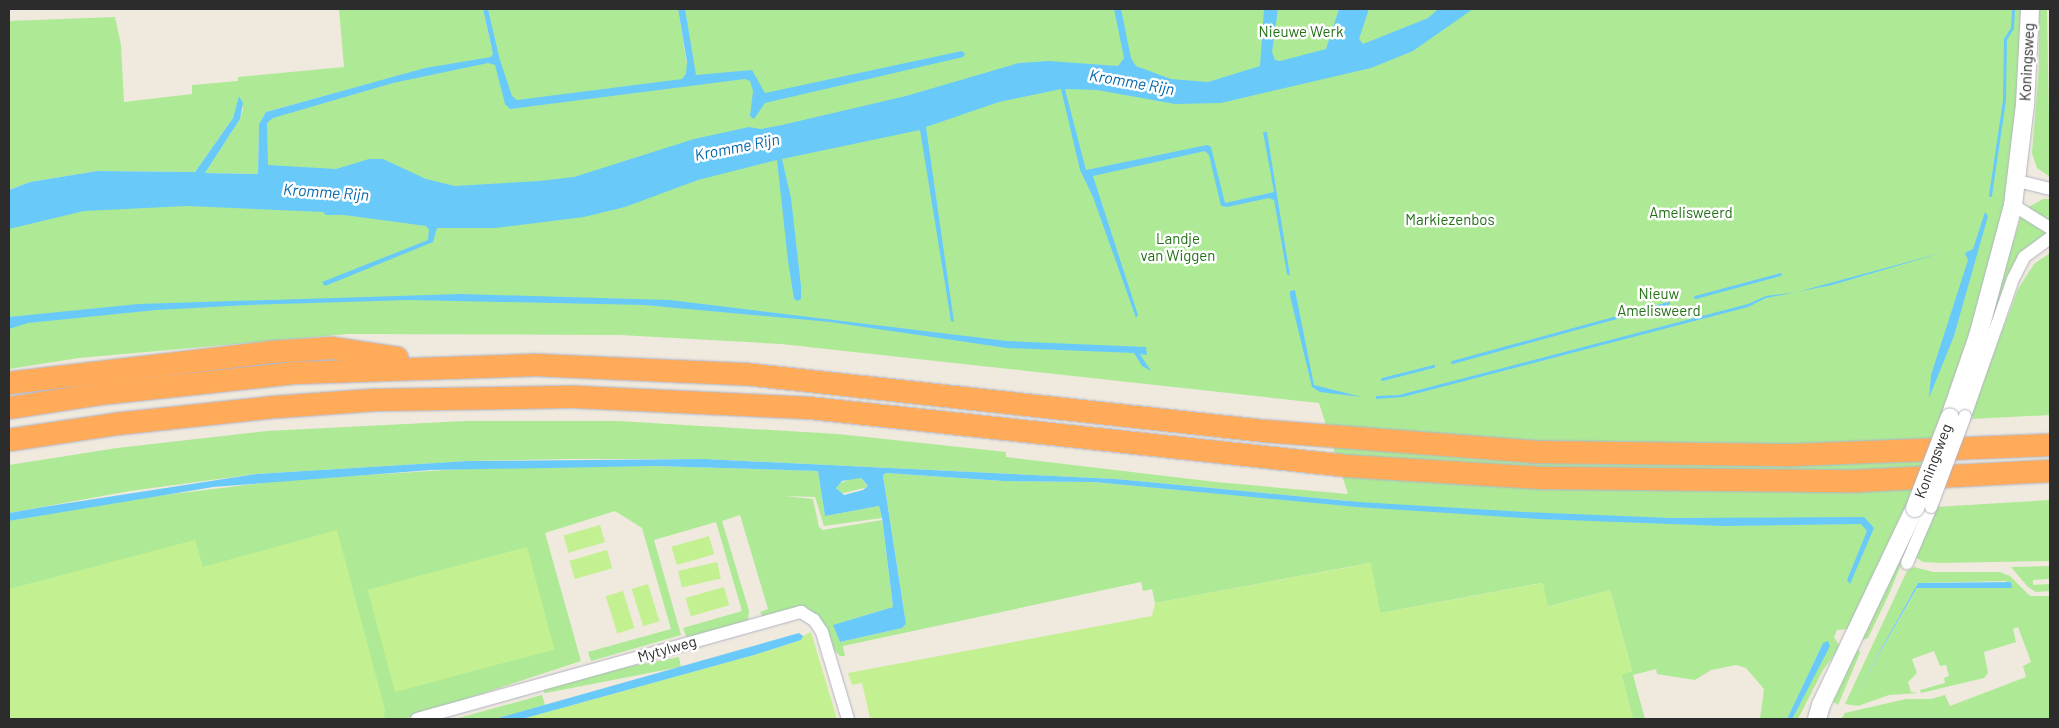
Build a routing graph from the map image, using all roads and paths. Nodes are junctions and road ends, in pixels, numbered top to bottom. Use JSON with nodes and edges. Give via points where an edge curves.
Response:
{"nodes":[{"id":1,"x":2030,"y":9,"type":"edge"},
{"id":2,"x":2018,"y":181,"type":"junction"},
{"id":3,"x":2050,"y":189,"type":"edge"},
{"id":4,"x":2013,"y":205,"type":"junction"},
{"id":5,"x":2050,"y":228,"type":"edge"},
{"id":6,"x":2050,"y":238,"type":"edge"},
{"id":7,"x":454,"y":366,"type":"junction"},
{"id":8,"x":9,"y":383,"type":"edge"},
{"id":9,"x":9,"y":408,"type":"edge"},
{"id":10,"x":1958,"y":417,"type":"junction"},
{"id":11,"x":9,"y":440,"type":"edge"},
{"id":12,"x":2050,"y":445,"type":"edge"},
{"id":13,"x":2050,"y":471,"type":"edge"},
{"id":14,"x":1923,"y":507,"type":"junction"},
{"id":15,"x":1907,"y":563,"type":"dead end"},
{"id":16,"x":1819,"y":712,"type":"edge"},
{"id":17,"x":417,"y":719,"type":"edge"},
{"id":18,"x":848,"y":719,"type":"edge"},
{"id":19,"x":1808,"y":719,"type":"edge"}],
"edges":[{"from":1,"to":2,"type":"main road","name":"Koningsweg"},
{"from":2,"to":3,"type":"street"},
{"from":2,"to":4,"type":"main road","name":"Koningsweg"},
{"from":4,"to":5,"type":"street"},
{"from":4,"to":10,"type":"main road","name":"Koningsweg"},
{"from":6,"to":10,"type":"street","name":"Koningsweg","via":[[2024,257]]},
{"from":7,"to":8,"type":"highway","via":[[332,348],[197,358]]},
{"from":7,"to":9,"type":"highway","via":[[237,379]]},
{"from":7,"to":12,"type":"highway","via":[[600,366],[745,374],[1264,431],[1534,452],[1792,455]]},
{"from":10,"to":14,"type":"main road","name":"Koningsweg","bridge":true},
{"from":11,"to":13,"type":"highway","via":[[116,424],[276,407],[412,399],[576,397],[810,408],[1272,459],[1519,477],[1766,482]]},
{"from":14,"to":15,"type":"street","name":"Koningsweg"},
{"from":14,"to":16,"type":"main road","name":"Koningsweg"},
{"from":16,"to":19,"type":"main road","name":"Koningsweg"},
{"from":17,"to":18,"type":"street","name":"Mytylweg","via":[[801,612],[814,620],[822,632]]}]}
